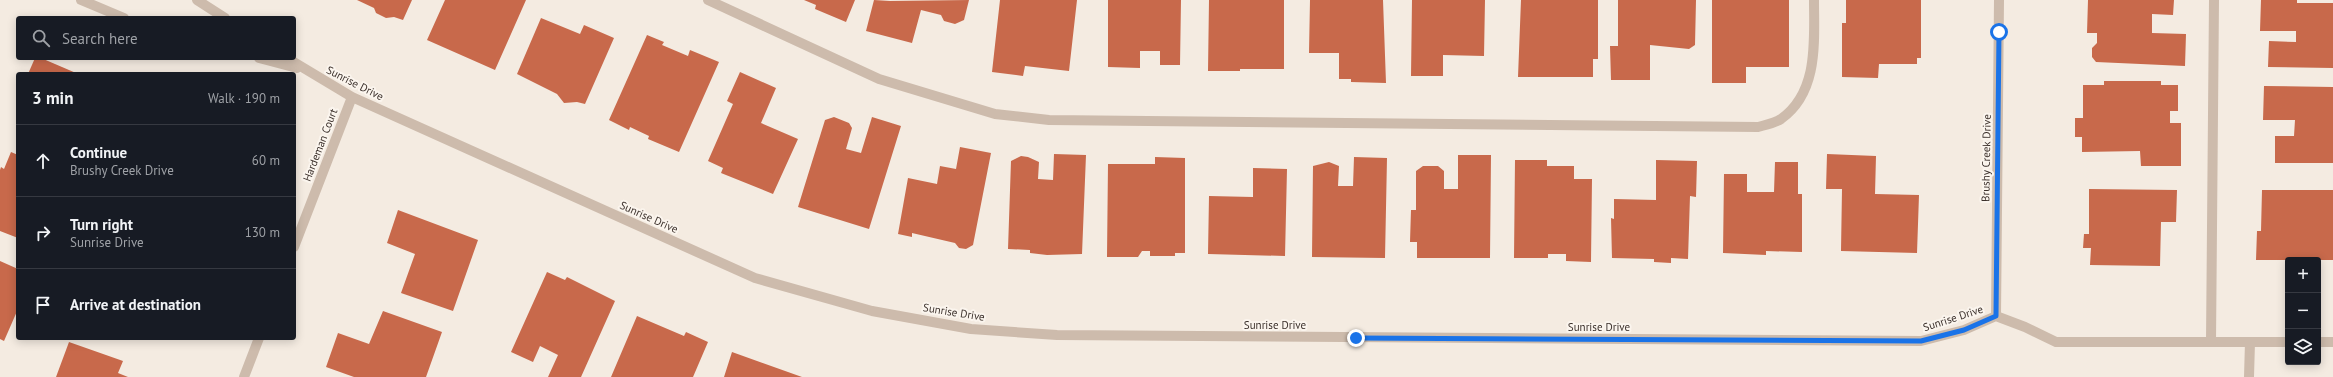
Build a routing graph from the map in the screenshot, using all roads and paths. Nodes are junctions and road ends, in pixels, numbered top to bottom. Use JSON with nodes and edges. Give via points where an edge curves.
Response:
{"nodes":[{"id":1,"x":81,"y":0,"type":"edge"},
{"id":2,"x":197,"y":0,"type":"edge"},
{"id":3,"x":708,"y":0,"type":"edge"},
{"id":4,"x":1814,"y":0,"type":"edge"},
{"id":5,"x":1999,"y":0,"type":"edge"},
{"id":6,"x":2214,"y":0,"type":"edge"},
{"id":7,"x":119,"y":16,"type":"edge"},
{"id":8,"x":222,"y":16,"type":"edge"},
{"id":9,"x":267,"y":60,"type":"edge"},
{"id":10,"x":290,"y":60,"type":"edge"},
{"id":11,"x":305,"y":70,"type":"junction"},
{"id":12,"x":352,"y":97,"type":"junction"},
{"id":13,"x":296,"y":242,"type":"edge"},
{"id":14,"x":1996,"y":316,"type":"junction"},
{"id":15,"x":258,"y":340,"type":"edge"},
{"id":16,"x":2211,"y":342,"type":"junction"},
{"id":17,"x":2250,"y":342,"type":"junction"},
{"id":18,"x":2285,"y":342,"type":"edge"},
{"id":19,"x":2321,"y":342,"type":"edge"},
{"id":20,"x":2333,"y":342,"type":"edge"},
{"id":21,"x":244,"y":377,"type":"edge"},
{"id":22,"x":2249,"y":377,"type":"edge"}],
"edges":[{"from":1,"to":7,"type":"street"},
{"from":2,"to":8,"type":"street"},
{"from":3,"to":4,"type":"street","via":[[879,79],[995,114],[1049,120],[1758,127],[1780,120],[1797,103],[1811,77]]},
{"from":5,"to":14,"type":"street","name":"Brushy Creek Drive"},
{"from":6,"to":16,"type":"street"},
{"from":9,"to":11,"type":"street","name":"Sunrise Drive"},
{"from":10,"to":11,"type":"street","name":"Sunrise Drive"},
{"from":11,"to":12,"type":"street","name":"Sunrise Drive"},
{"from":12,"to":13,"type":"street","name":"Hardeman Court"},
{"from":12,"to":14,"type":"street","name":"Sunrise Drive","via":[[755,278],[872,311],[971,328],[1057,336],[1921,341],[1964,330]]},
{"from":14,"to":16,"type":"street","name":"Sunrise Drive","via":[[2056,342]]},
{"from":15,"to":21,"type":"street"},
{"from":16,"to":17,"type":"street","name":"Sunrise Drive"},
{"from":17,"to":18,"type":"street","name":"Sunrise Drive"},
{"from":17,"to":22,"type":"street"},
{"from":19,"to":20,"type":"street"}]}
